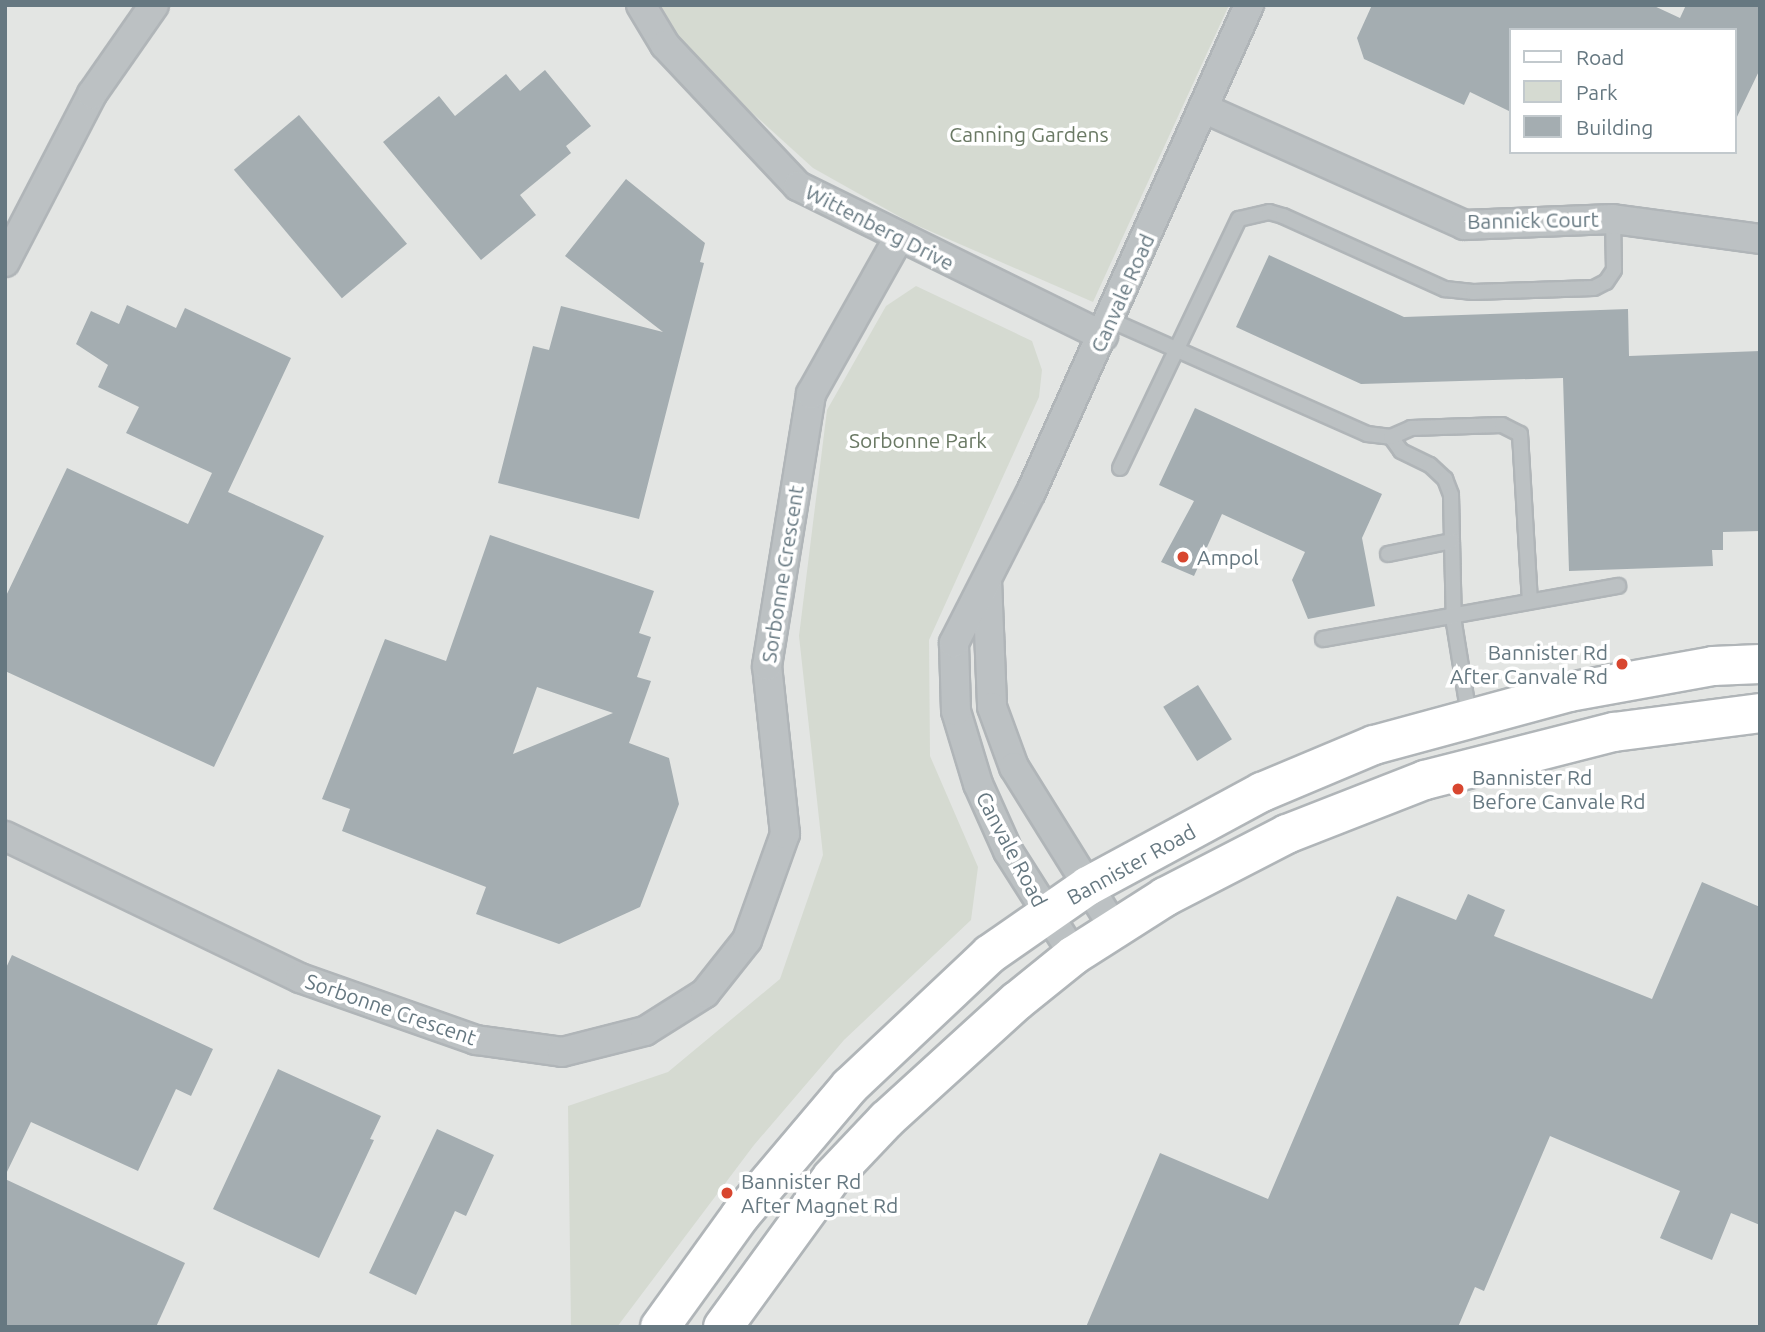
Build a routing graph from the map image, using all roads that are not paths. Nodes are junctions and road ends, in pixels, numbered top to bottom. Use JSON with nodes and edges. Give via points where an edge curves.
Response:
{"nodes":[{"id":1,"x":154,"y":5,"type":"edge"},
{"id":2,"x":641,"y":5,"type":"edge"},
{"id":3,"x":1249,"y":5,"type":"edge"},
{"id":4,"x":1203,"y":108,"type":"junction"},
{"id":5,"x":1613,"y":219,"type":"junction"},
{"id":6,"x":898,"y":239,"type":"junction"},
{"id":7,"x":1760,"y":239,"type":"edge"},
{"id":8,"x":5,"y":262,"type":"edge"},
{"id":9,"x":1106,"y":328,"type":"junction"},
{"id":10,"x":1174,"y":349,"type":"junction"},
{"id":11,"x":1391,"y":437,"type":"junction"},
{"id":12,"x":1120,"y":468,"type":"dead end"},
{"id":13,"x":1452,"y":541,"type":"junction"},
{"id":14,"x":1388,"y":554,"type":"dead end"},
{"id":15,"x":987,"y":578,"type":"junction"},
{"id":16,"x":1618,"y":586,"type":"dead end"},
{"id":17,"x":1530,"y":600,"type":"junction"},
{"id":18,"x":1454,"y":613,"type":"junction"},
{"id":19,"x":1323,"y":639,"type":"dead end"},
{"id":20,"x":1760,"y":664,"type":"edge"},
{"id":21,"x":1760,"y":713,"type":"edge"},
{"id":22,"x":1469,"y":717,"type":"junction"},
{"id":23,"x":5,"y":836,"type":"edge"},
{"id":24,"x":1088,"y":886,"type":"junction"},
{"id":25,"x":1046,"y":913,"type":"junction"},
{"id":26,"x":1115,"y":929,"type":"junction"},
{"id":27,"x":1074,"y":955,"type":"junction"},
{"id":28,"x":660,"y":1327,"type":"edge"},
{"id":29,"x":723,"y":1327,"type":"edge"}],
"edges":[{"from":1,"to":8,"type":"street","via":[[92,94]]},
{"from":2,"to":6,"type":"street","name":"Wittenberg Drive","via":[[665,45],[798,186]]},
{"from":3,"to":4,"type":"street","name":"Canvale Road"},
{"from":4,"to":5,"type":"street","name":"Bannick Court","via":[[1464,225]]},
{"from":4,"to":9,"type":"street","name":"Canvale Road"},
{"from":5,"to":7,"type":"street","name":"Bannick Court"},
{"from":5,"to":10,"type":"lane","via":[[1614,270],[1606,282],[1594,288],[1473,292],[1445,289],[1283,216],[1253,213],[1230,230]]},
{"from":6,"to":9,"type":"street","name":"Wittenberg Drive"},
{"from":6,"to":23,"type":"street","name":"Sorbonne Crescent","via":[[811,394],[767,666],[785,834],[747,940],[705,993],[645,1031],[562,1052],[476,1040],[300,978]]},
{"from":9,"to":10,"type":"lane"},
{"from":9,"to":15,"type":"street","name":"Canvale Road"},
{"from":10,"to":11,"type":"lane","via":[[1367,434]]},
{"from":10,"to":12,"type":"lane"},
{"from":11,"to":13,"type":"lane","via":[[1401,451],[1445,479],[1451,495]]},
{"from":11,"to":17,"type":"lane","via":[[1411,428],[1502,425],[1520,434]]},
{"from":13,"to":14,"type":"lane"},
{"from":13,"to":18,"type":"lane"},
{"from":15,"to":24,"type":"street","name":"Canvale Road","via":[[992,707],[1014,767]]},
{"from":15,"to":25,"type":"street","name":"Canvale Road","via":[[954,643],[956,711],[978,785],[1008,851]]},
{"from":16,"to":17,"type":"lane"},
{"from":17,"to":18,"type":"lane"},
{"from":18,"to":19,"type":"lane"},
{"from":18,"to":22,"type":"lane"},
{"from":20,"to":22,"type":"main road","name":"Bannister Road","via":[[1644,677]]},
{"from":21,"to":26,"type":"main road","via":[[1614,732],[1425,780],[1287,834],[1165,897]]},
{"from":22,"to":24,"type":"main road","name":"Bannister Road","via":[[1374,745],[1262,792]]},
{"from":24,"to":25,"type":"main road","name":"Bannister Road"},
{"from":24,"to":26,"type":"street","name":"Canvale Road"},
{"from":25,"to":27,"type":"street","name":"Canvale Road"},
{"from":25,"to":28,"type":"main road","name":"Bannister Road","via":[[970,972],[850,1086],[740,1216]]},
{"from":26,"to":27,"type":"main road"},
{"from":27,"to":29,"type":"main road","via":[[950,1059],[850,1158],[765,1264]]}]}
